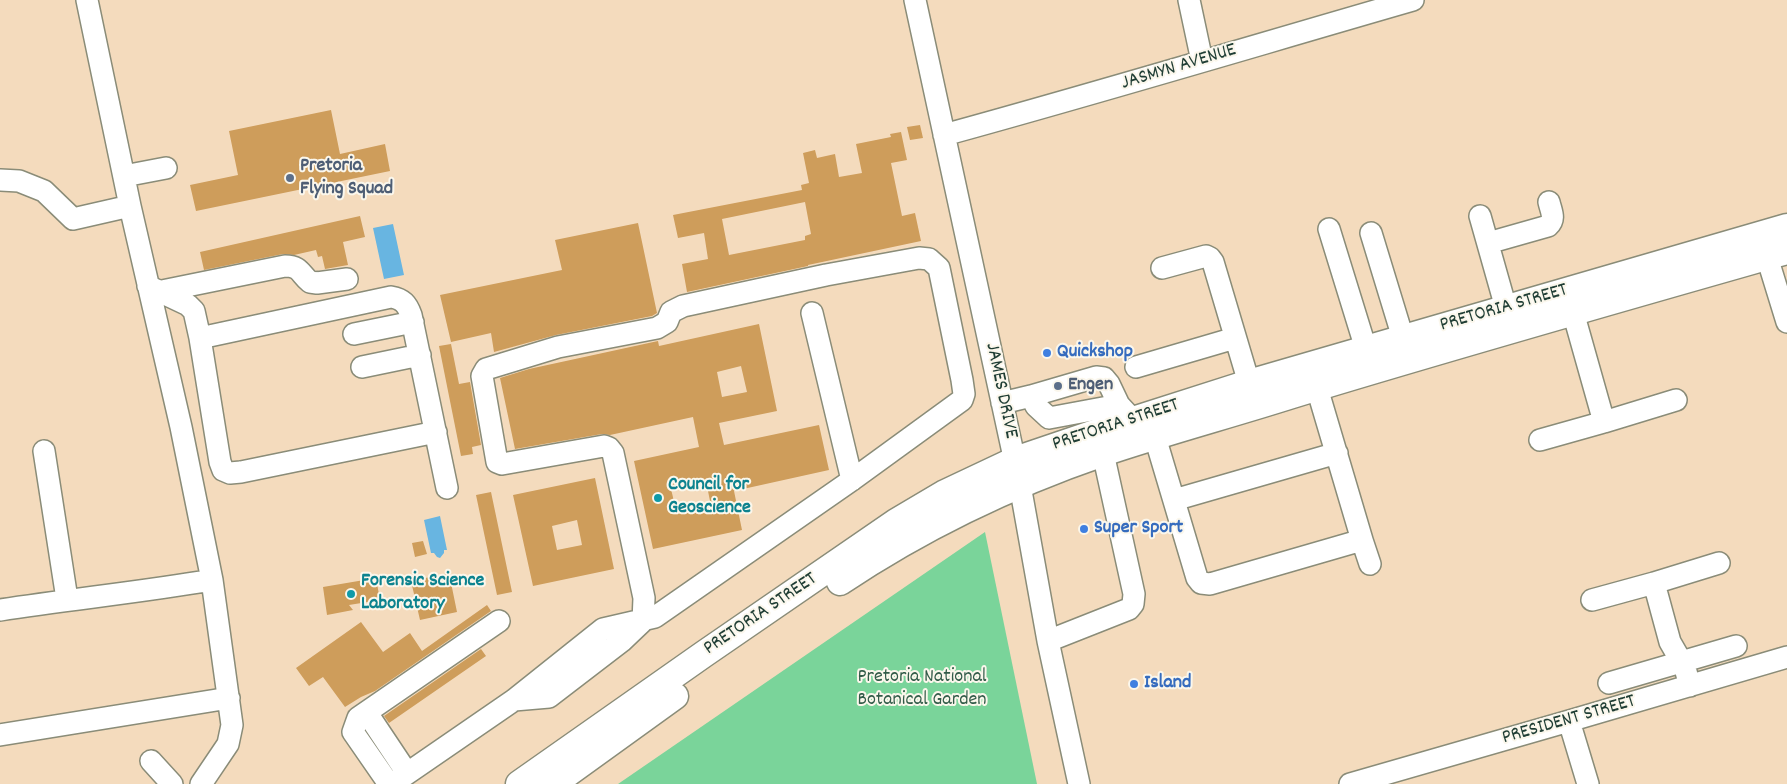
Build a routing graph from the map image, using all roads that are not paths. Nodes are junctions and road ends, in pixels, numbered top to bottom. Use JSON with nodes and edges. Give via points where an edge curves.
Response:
{"nodes":[{"id":1,"x":87,"y":0,"type":"edge"},
{"id":2,"x":915,"y":0,"type":"edge"},
{"id":3,"x":1189,"y":0,"type":"edge"},
{"id":4,"x":1413,"y":0,"type":"edge"},
{"id":5,"x":1202,"y":61,"type":"junction"},
{"id":6,"x":944,"y":134,"type":"junction"},
{"id":7,"x":166,"y":168,"type":"dead end"},
{"id":8,"x":124,"y":176,"type":"junction"},
{"id":9,"x":0,"y":180,"type":"edge"},
{"id":10,"x":1548,"y":202,"type":"dead end"},
{"id":11,"x":130,"y":206,"type":"junction"},
{"id":12,"x":1480,"y":216,"type":"dead end"},
{"id":13,"x":1787,"y":227,"type":"edge"},
{"id":14,"x":1371,"y":233,"type":"dead end"},
{"id":15,"x":1327,"y":238,"type":"dead end"},
{"id":16,"x":1488,"y":243,"type":"junction"},
{"id":17,"x":1777,"y":254,"type":"edge"},
{"id":18,"x":1162,"y":268,"type":"dead end"},
{"id":19,"x":347,"y":279,"type":"dead end"},
{"id":20,"x":155,"y":289,"type":"junction"},
{"id":21,"x":1506,"y":308,"type":"junction"},
{"id":22,"x":1573,"y":312,"type":"junction"},
{"id":23,"x":812,"y":313,"type":"dead end"},
{"id":24,"x":413,"y":322,"type":"junction"},
{"id":25,"x":1787,"y":322,"type":"edge"},
{"id":26,"x":354,"y":334,"type":"dead end"},
{"id":27,"x":200,"y":338,"type":"junction"},
{"id":28,"x":1235,"y":338,"type":"junction"},
{"id":29,"x":1403,"y":338,"type":"junction"},
{"id":30,"x":1360,"y":351,"type":"junction"},
{"id":31,"x":420,"y":355,"type":"junction"},
{"id":32,"x":362,"y":367,"type":"dead end"},
{"id":33,"x":1136,"y":367,"type":"dead end"},
{"id":34,"x":1249,"y":384,"type":"junction"},
{"id":35,"x":1317,"y":388,"type":"junction"},
{"id":36,"x":1031,"y":396,"type":"junction"},
{"id":37,"x":1676,"y":400,"type":"dead end"},
{"id":38,"x":1002,"y":403,"type":"junction"},
{"id":39,"x":1126,"y":412,"type":"junction"},
{"id":40,"x":1057,"y":418,"type":"junction"},
{"id":41,"x":1604,"y":422,"type":"junction"},
{"id":42,"x":436,"y":432,"type":"junction"},
{"id":43,"x":1155,"y":437,"type":"junction"},
{"id":44,"x":1540,"y":440,"type":"dead end"},
{"id":45,"x":1060,"y":444,"type":"junction"},
{"id":46,"x":44,"y":452,"type":"dead end"},
{"id":47,"x":1103,"y":453,"type":"junction"},
{"id":48,"x":1337,"y":453,"type":"junction"},
{"id":49,"x":1015,"y":460,"type":"junction"},
{"id":50,"x":852,"y":480,"type":"junction"},
{"id":51,"x":1020,"y":485,"type":"junction"},
{"id":52,"x":447,"y":488,"type":"dead end"},
{"id":53,"x":1174,"y":500,"type":"junction"},
{"id":54,"x":1362,"y":540,"type":"junction"},
{"id":55,"x":1719,"y":563,"type":"dead end"},
{"id":56,"x":1370,"y":564,"type":"dead end"},
{"id":57,"x":212,"y":580,"type":"junction"},
{"id":58,"x":1654,"y":583,"type":"junction"},
{"id":59,"x":67,"y":599,"type":"junction"},
{"id":60,"x":1592,"y":600,"type":"dead end"},
{"id":61,"x":0,"y":610,"type":"edge"},
{"id":62,"x":499,"y":621,"type":"dead end"},
{"id":63,"x":643,"y":621,"type":"junction"},
{"id":64,"x":1048,"y":641,"type":"junction"},
{"id":65,"x":1736,"y":646,"type":"dead end"},
{"id":66,"x":1787,"y":657,"type":"edge"},
{"id":67,"x":1682,"y":662,"type":"junction"},
{"id":68,"x":1609,"y":683,"type":"dead end"},
{"id":69,"x":1690,"y":686,"type":"junction"},
{"id":70,"x":229,"y":698,"type":"junction"},
{"id":71,"x":1569,"y":722,"type":"junction"},
{"id":72,"x":0,"y":735,"type":"edge"},
{"id":73,"x":151,"y":761,"type":"dead end"},
{"id":74,"x":211,"y":779,"type":"edge"},
{"id":75,"x":396,"y":780,"type":"edge"},
{"id":76,"x":172,"y":784,"type":"edge"},
{"id":77,"x":519,"y":784,"type":"edge"},
{"id":78,"x":553,"y":784,"type":"edge"},
{"id":79,"x":1078,"y":784,"type":"edge"},
{"id":80,"x":1350,"y":784,"type":"edge"},
{"id":81,"x":1588,"y":784,"type":"edge"}],
"edges":[{"from":1,"to":8,"type":"street"},
{"from":2,"to":6,"type":"street","name":"JAMES DRIVE"},
{"from":3,"to":5,"type":"street"},
{"from":4,"to":5,"type":"street","name":"JASMYN AVENUE"},
{"from":5,"to":6,"type":"street","name":"JASMYN AVENUE","via":[[1078,99]]},
{"from":6,"to":38,"type":"street","name":"JAMES DRIVE"},
{"from":7,"to":8,"type":"street"},
{"from":8,"to":11,"type":"street"},
{"from":9,"to":11,"type":"street","via":[[19,182],[44,191],[73,219]]},
{"from":10,"to":16,"type":"street","via":[[1553,218],[1548,226]]},
{"from":11,"to":20,"type":"street"},
{"from":12,"to":16,"type":"street"},
{"from":13,"to":21,"type":"main road","name":"PRETORIA STREET"},
{"from":14,"to":29,"type":"street"},
{"from":15,"to":30,"type":"street"},
{"from":16,"to":21,"type":"street"},
{"from":17,"to":22,"type":"main road","name":"PRETORIA STREET"},
{"from":17,"to":25,"type":"street"},
{"from":18,"to":28,"type":"street","via":[[1206,256],[1210,258]]},
{"from":19,"to":20,"type":"street","via":[[310,282],[299,269],[285,266]]},
{"from":20,"to":27,"type":"street","via":[[194,311]]},
{"from":20,"to":57,"type":"street"},
{"from":21,"to":29,"type":"main road","name":"PRETORIA STREET"},
{"from":22,"to":35,"type":"main road","name":"PRETORIA STREET"},
{"from":22,"to":41,"type":"street"},
{"from":23,"to":50,"type":"street"},
{"from":24,"to":26,"type":"street"},
{"from":24,"to":27,"type":"street","via":[[407,305],[391,297]]},
{"from":24,"to":31,"type":"street"},
{"from":27,"to":42,"type":"street","via":[[220,462],[223,470],[230,473]]},
{"from":28,"to":33,"type":"street"},
{"from":28,"to":34,"type":"street"},
{"from":29,"to":30,"type":"main road","name":"PRETORIA STREET"},
{"from":30,"to":34,"type":"main road","name":"PRETORIA STREET"},
{"from":31,"to":32,"type":"street"},
{"from":31,"to":42,"type":"street"},
{"from":34,"to":39,"type":"main road","name":"PRETORIA STREET"},
{"from":35,"to":43,"type":"main road","name":"PRETORIA STREET"},
{"from":35,"to":48,"type":"street"},
{"from":36,"to":38,"type":"street"},
{"from":36,"to":39,"type":"street","via":[[1096,377],[1104,378]]},
{"from":36,"to":40,"type":"street","via":[[1045,416]]},
{"from":37,"to":41,"type":"street"},
{"from":38,"to":49,"type":"street","name":"JAMES DRIVE"},
{"from":39,"to":40,"type":"street"},
{"from":39,"to":45,"type":"main road","name":"PRETORIA STREET"},
{"from":40,"to":45,"type":"street"},
{"from":41,"to":44,"type":"street"},
{"from":42,"to":52,"type":"street"},
{"from":43,"to":47,"type":"main road","name":"PRETORIA STREET"},
{"from":43,"to":53,"type":"street"},
{"from":45,"to":49,"type":"main road","name":"PRETORIA STREET"},
{"from":46,"to":59,"type":"street"},
{"from":47,"to":51,"type":"main road","name":"PRETORIA STREET"},
{"from":47,"to":64,"type":"street","via":[[1134,594],[1133,604],[1129,609]]},
{"from":48,"to":53,"type":"street"},
{"from":48,"to":54,"type":"street"},
{"from":49,"to":51,"type":"street","name":"JAMES DRIVE"},
{"from":49,"to":77,"type":"main road","name":"PRETORIA STREET","via":[[945,493],[896,522]]},
{"from":50,"to":63,"type":"street","via":[[655,617]]},
{"from":50,"to":63,"type":"street","via":[[962,400],[962,380],[939,268],[929,260],[919,258],[826,275],[683,306],[671,312],[667,322],[657,328],[558,347],[486,368],[482,376],[498,462],[502,464],[604,446],[613,453],[644,598]]},
{"from":51,"to":64,"type":"street","name":"JAMES DRIVE"},
{"from":51,"to":78,"type":"main road","name":"PRETORIA STREET","via":[[942,520],[863,566]]},
{"from":53,"to":54,"type":"street","via":[[1201,583],[1210,584]]},
{"from":54,"to":56,"type":"street"},
{"from":55,"to":58,"type":"street"},
{"from":57,"to":59,"type":"street"},
{"from":57,"to":70,"type":"street"},
{"from":58,"to":60,"type":"street"},
{"from":58,"to":67,"type":"street","via":[[1670,642]]},
{"from":59,"to":61,"type":"street"},
{"from":62,"to":75,"type":"street","via":[[358,718],[371,719]]},
{"from":63,"to":75,"type":"street","via":[[603,629],[514,700]]},
{"from":64,"to":79,"type":"street","name":"JAMES DRIVE"},
{"from":65,"to":67,"type":"street"},
{"from":66,"to":69,"type":"street","name":"PRESIDENT STREET"},
{"from":67,"to":68,"type":"street"},
{"from":67,"to":69,"type":"street"},
{"from":69,"to":71,"type":"street","name":"PRESIDENT STREET"},
{"from":70,"to":72,"type":"street"},
{"from":70,"to":74,"type":"street","via":[[232,725],[228,744]]},
{"from":71,"to":80,"type":"street","name":"PRESIDENT STREET"},
{"from":71,"to":81,"type":"street"},
{"from":73,"to":76,"type":"street"}]}
